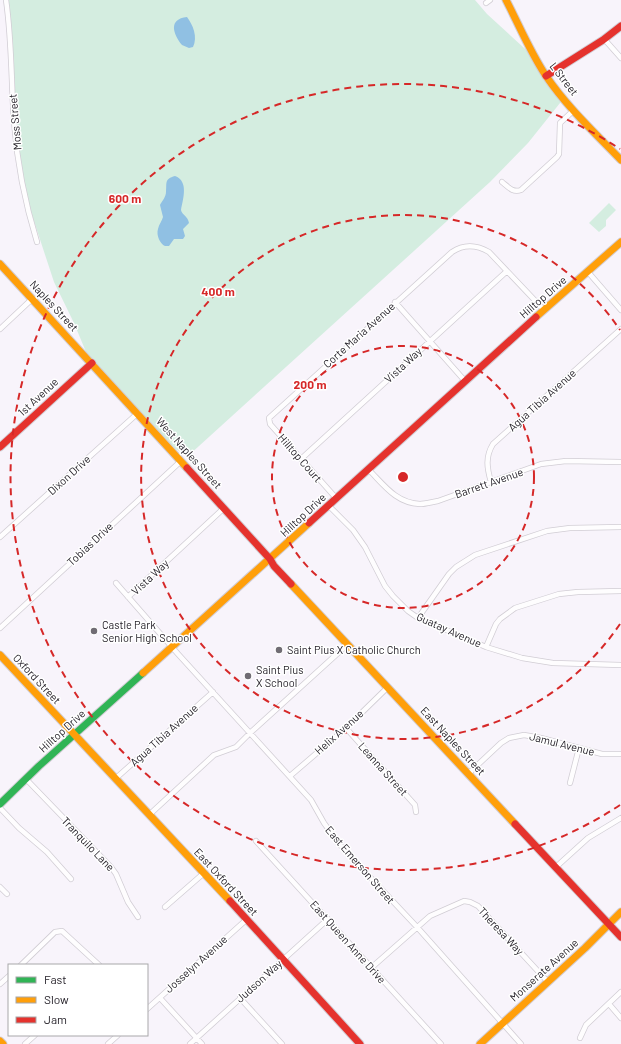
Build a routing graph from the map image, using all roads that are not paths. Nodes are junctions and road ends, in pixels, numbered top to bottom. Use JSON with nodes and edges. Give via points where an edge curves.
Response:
{"nodes":[{"id":1,"x":6,"y":0,"type":"edge"},
{"id":2,"x":506,"y":0,"type":"edge"},
{"id":3,"x":621,"y":26,"type":"edge"},
{"id":4,"x":605,"y":40,"type":"junction"},
{"id":5,"x":621,"y":58,"type":"edge"},
{"id":6,"x":546,"y":76,"type":"junction"},
{"id":7,"x":574,"y":110,"type":"junction"},
{"id":8,"x":621,"y":160,"type":"edge"},
{"id":9,"x":502,"y":182,"type":"dead end"},
{"id":10,"x":37,"y":242,"type":"dead end"},
{"id":11,"x":621,"y":242,"type":"edge"},
{"id":12,"x":0,"y":264,"type":"edge"},
{"id":13,"x":507,"y":271,"type":"junction"},
{"id":14,"x":588,"y":272,"type":"junction"},
{"id":15,"x":32,"y":299,"type":"junction"},
{"id":16,"x":395,"y":302,"type":"junction"},
{"id":17,"x":544,"y":310,"type":"junction"},
{"id":18,"x":621,"y":310,"type":"edge"},
{"id":19,"x":0,"y":328,"type":"edge"},
{"id":20,"x":621,"y":329,"type":"edge"},
{"id":21,"x":429,"y":341,"type":"junction"},
{"id":22,"x":92,"y":363,"type":"junction"},
{"id":23,"x":465,"y":382,"type":"junction"},
{"id":24,"x":138,"y":413,"type":"junction"},
{"id":25,"x":272,"y":415,"type":"joint"},
{"id":26,"x":0,"y":447,"type":"edge"},
{"id":27,"x":301,"y":459,"type":"junction"},
{"id":28,"x":181,"y":461,"type":"junction"},
{"id":29,"x":621,"y":462,"type":"edge"},
{"id":30,"x":369,"y":470,"type":"junction"},
{"id":31,"x":491,"y":482,"type":"junction"},
{"id":32,"x":336,"y":498,"type":"junction"},
{"id":33,"x":329,"y":506,"type":"junction"},
{"id":34,"x":224,"y":508,"type":"junction"},
{"id":35,"x":621,"y":527,"type":"edge"},
{"id":36,"x":0,"y":537,"type":"edge"},
{"id":37,"x":270,"y":559,"type":"junction"},
{"id":38,"x":116,"y":583,"type":"dead end"},
{"id":39,"x":621,"y":591,"type":"edge"},
{"id":40,"x":128,"y":597,"type":"junction"},
{"id":41,"x":418,"y":618,"type":"junction"},
{"id":42,"x":0,"y":628,"type":"edge"},
{"id":43,"x":348,"y":644,"type":"junction"},
{"id":44,"x":171,"y":647,"type":"junction"},
{"id":45,"x":486,"y":647,"type":"junction"},
{"id":46,"x":0,"y":656,"type":"edge"},
{"id":47,"x":621,"y":665,"type":"edge"},
{"id":48,"x":388,"y":687,"type":"junction"},
{"id":49,"x":213,"y":692,"type":"junction"},
{"id":50,"x":346,"y":728,"type":"junction"},
{"id":51,"x":250,"y":733,"type":"junction"},
{"id":52,"x":74,"y":736,"type":"junction"},
{"id":53,"x":580,"y":748,"type":"junction"},
{"id":54,"x":621,"y":754,"type":"edge"},
{"id":55,"x":469,"y":773,"type":"junction"},
{"id":56,"x":290,"y":776,"type":"junction"},
{"id":57,"x":26,"y":779,"type":"junction"},
{"id":58,"x":114,"y":779,"type":"junction"},
{"id":59,"x":570,"y":783,"type":"dead end"},
{"id":60,"x":0,"y":804,"type":"edge"},
{"id":61,"x":0,"y":808,"type":"edge"},
{"id":62,"x":416,"y":812,"type":"dead end"},
{"id":63,"x":149,"y":815,"type":"junction"},
{"id":64,"x":621,"y":818,"type":"edge"},
{"id":65,"x":256,"y":840,"type":"dead end"},
{"id":66,"x":556,"y":867,"type":"junction"},
{"id":67,"x":204,"y":873,"type":"junction"},
{"id":68,"x":71,"y":879,"type":"dead end"},
{"id":69,"x":0,"y":887,"type":"edge"},
{"id":70,"x":7,"y":894,"type":"dead end"},
{"id":71,"x":165,"y":907,"type":"dead end"},
{"id":72,"x":621,"y":912,"type":"edge"},
{"id":73,"x":138,"y":917,"type":"dead end"},
{"id":74,"x":328,"y":919,"type":"junction"},
{"id":75,"x":246,"y":920,"type":"junction"},
{"id":76,"x":608,"y":923,"type":"junction"},
{"id":77,"x":417,"y":927,"type":"junction"},
{"id":78,"x":621,"y":937,"type":"edge"},
{"id":79,"x":283,"y":960,"type":"junction"},
{"id":80,"x":21,"y":964,"type":"edge"},
{"id":81,"x":98,"y":964,"type":"edge"},
{"id":82,"x":371,"y":968,"type":"junction"},
{"id":83,"x":8,"y":977,"type":"edge"},
{"id":84,"x":548,"y":982,"type":"junction"},
{"id":85,"x":0,"y":984,"type":"edge"},
{"id":86,"x":621,"y":992,"type":"edge"},
{"id":87,"x":160,"y":998,"type":"junction"},
{"id":88,"x":240,"y":998,"type":"junction"},
{"id":89,"x":609,"y":1004,"type":"junction"},
{"id":90,"x":148,"y":1008,"type":"edge"},
{"id":91,"x":621,"y":1018,"type":"edge"},
{"id":92,"x":503,"y":1022,"type":"junction"},
{"id":93,"x":33,"y":1036,"type":"edge"},
{"id":94,"x":117,"y":1036,"type":"edge"},
{"id":95,"x":196,"y":1038,"type":"junction"},
{"id":96,"x":580,"y":1038,"type":"dead end"},
{"id":97,"x":0,"y":1041,"type":"edge"},
{"id":98,"x":2,"y":1044,"type":"edge"},
{"id":99,"x":25,"y":1044,"type":"edge"},
{"id":100,"x":108,"y":1044,"type":"edge"},
{"id":101,"x":190,"y":1044,"type":"edge"},
{"id":102,"x":202,"y":1044,"type":"edge"},
{"id":103,"x":282,"y":1044,"type":"edge"},
{"id":104,"x":360,"y":1044,"type":"edge"},
{"id":105,"x":441,"y":1044,"type":"edge"},
{"id":106,"x":480,"y":1044,"type":"edge"},
{"id":107,"x":521,"y":1044,"type":"edge"}],
"edges":[{"from":1,"to":10,"type":"street","name":"Moss Street","via":[[16,144],[27,208]]},
{"from":2,"to":6,"type":"street","name":"L Street"},
{"from":3,"to":4,"type":"street"},
{"from":4,"to":5,"type":"street"},
{"from":4,"to":6,"type":"street"},
{"from":6,"to":7,"type":"street","name":"L Street"},
{"from":7,"to":8,"type":"street","name":"L Street"},
{"from":7,"to":9,"type":"street","via":[[560,123],[557,157],[521,190],[512,190]]},
{"from":11,"to":14,"type":"street","name":"Hilltop Drive"},
{"from":12,"to":15,"type":"street","name":"Naples Street"},
{"from":13,"to":16,"type":"street","name":"Corte Maria Avenue","via":[[489,252],[476,246],[459,248],[447,255]]},
{"from":13,"to":17,"type":"street","name":"Corte Maria Avenue"},
{"from":13,"to":21,"type":"street","name":"Vista Way"},
{"from":14,"to":17,"type":"street","name":"Hilltop Drive"},
{"from":14,"to":18,"type":"street"},
{"from":15,"to":19,"type":"street"},
{"from":15,"to":22,"type":"street","name":"Naples Street"},
{"from":16,"to":21,"type":"street"},
{"from":16,"to":25,"type":"street","name":"Corte Maria Avenue"},
{"from":17,"to":23,"type":"street","name":"Hilltop Drive"},
{"from":20,"to":31,"type":"street","name":"Agua Tibia Avenue","via":[[494,444],[487,460]]},
{"from":21,"to":23,"type":"street"},
{"from":21,"to":27,"type":"street","name":"Vista Way"},
{"from":22,"to":24,"type":"street","name":"West Naples Street"},
{"from":22,"to":26,"type":"street","name":"1st Avenue"},
{"from":23,"to":30,"type":"street","name":"Hilltop Drive"},
{"from":24,"to":28,"type":"street","name":"West Naples Street"},
{"from":24,"to":36,"type":"street","name":"Dixon Drive"},
{"from":25,"to":27,"type":"street","name":"Hilltop Court","via":[[269,418],[270,424]]},
{"from":27,"to":32,"type":"street","name":"Hilltop Court"},
{"from":28,"to":34,"type":"street","name":"West Naples Street"},
{"from":28,"to":42,"type":"street","name":"Tobias Drive"},
{"from":29,"to":31,"type":"street","name":"Barrett Avenue","via":[[549,463]]},
{"from":30,"to":31,"type":"street","name":"Barrett Avenue","via":[[399,499],[420,504]]},
{"from":30,"to":32,"type":"street","name":"Hilltop Drive"},
{"from":32,"to":33,"type":"street","name":"Hilltop Drive"},
{"from":33,"to":37,"type":"street","name":"Hilltop Drive"},
{"from":33,"to":41,"type":"street","name":"Guatay Avenue","via":[[353,530],[368,551],[384,586]]},
{"from":34,"to":37,"type":"street","name":"West Naples Street"},
{"from":34,"to":40,"type":"street","name":"Vista Way"},
{"from":35,"to":41,"type":"street","via":[[576,527],[547,531],[475,555],[448,574]]},
{"from":37,"to":43,"type":"street","name":"East Naples Street"},
{"from":37,"to":44,"type":"street","name":"Hilltop Drive"},
{"from":38,"to":40,"type":"street","name":"East Emerson Street"},
{"from":39,"to":45,"type":"street","via":[[559,594],[515,608],[496,624]]},
{"from":40,"to":44,"type":"street","name":"East Emerson Street"},
{"from":41,"to":45,"type":"street","name":"Guatay Avenue"},
{"from":43,"to":48,"type":"street","name":"East Naples Street"},
{"from":43,"to":51,"type":"street"},
{"from":44,"to":49,"type":"street","name":"East Emerson Street"},
{"from":44,"to":52,"type":"street","name":"Hilltop Drive"},
{"from":45,"to":47,"type":"street","name":"Guatay Avenue","via":[[548,663]]},
{"from":46,"to":52,"type":"street","name":"Oxford Street"},
{"from":48,"to":50,"type":"street","name":"Helix Avenue"},
{"from":48,"to":55,"type":"street","name":"East Naples Street"},
{"from":49,"to":51,"type":"street","name":"East Emerson Street"},
{"from":49,"to":58,"type":"street","name":"Agua Tibia Avenue"},
{"from":50,"to":56,"type":"street","name":"Helix Avenue"},
{"from":50,"to":62,"type":"street","name":"Leanna Street","via":[[415,805]]},
{"from":51,"to":56,"type":"street","name":"East Emerson Street"},
{"from":51,"to":63,"type":"street","via":[[236,747],[214,755]]},
{"from":52,"to":57,"type":"street","name":"Hilltop Drive"},
{"from":52,"to":58,"type":"street","name":"East Oxford Street"},
{"from":53,"to":54,"type":"street","name":"Jamul Avenue","via":[[602,754]]},
{"from":53,"to":55,"type":"street","name":"Jamul Avenue","via":[[527,735],[516,736],[501,743]]},
{"from":53,"to":59,"type":"street"},
{"from":55,"to":66,"type":"street","name":"East Naples Street"},
{"from":56,"to":77,"type":"street","name":"East Emerson Street","via":[[311,800],[332,836]]},
{"from":57,"to":60,"type":"street","name":"Hilltop Drive"},
{"from":57,"to":73,"type":"street","name":"Tranquilo Lane","via":[[111,867]]},
{"from":58,"to":63,"type":"street","name":"East Oxford Street"},
{"from":61,"to":68,"type":"street"},
{"from":63,"to":67,"type":"street","name":"East Oxford Street"},
{"from":64,"to":66,"type":"street","via":[[588,838]]},
{"from":65,"to":74,"type":"street","name":"East Queen Anne Drive"},
{"from":66,"to":76,"type":"street","name":"East Naples Street"},
{"from":67,"to":71,"type":"street"},
{"from":67,"to":75,"type":"street","name":"East Oxford Street"},
{"from":69,"to":70,"type":"street"},
{"from":72,"to":76,"type":"street","name":"Monserate Avenue"},
{"from":74,"to":79,"type":"street","name":"Judson Way"},
{"from":74,"to":82,"type":"street","name":"East Queen Anne Drive"},
{"from":75,"to":79,"type":"street","name":"East Oxford Street"},
{"from":75,"to":87,"type":"street","name":"Josselyn Avenue"},
{"from":76,"to":78,"type":"street","name":"East Naples Street"},
{"from":76,"to":84,"type":"street","name":"Monserate Avenue"},
{"from":77,"to":82,"type":"street","name":"Theresa Way"},
{"from":77,"to":84,"type":"street","name":"Theresa Way","via":[[430,916],[458,903],[470,902],[488,916]]},
{"from":77,"to":92,"type":"street","name":"East Emerson Street"},
{"from":79,"to":88,"type":"street","name":"Judson Way"},
{"from":79,"to":104,"type":"street","name":"East Oxford Street"},
{"from":80,"to":81,"type":"street","via":[[59,931]]},
{"from":82,"to":105,"type":"street","name":"East Queen Anne Drive"},
{"from":83,"to":85,"type":"street"},
{"from":84,"to":92,"type":"street","name":"Monserate Avenue"},
{"from":86,"to":89,"type":"street"},
{"from":87,"to":90,"type":"street","name":"Josselyn Avenue"},
{"from":87,"to":95,"type":"street"},
{"from":88,"to":95,"type":"street","name":"Judson Way"},
{"from":88,"to":103,"type":"street"},
{"from":89,"to":91,"type":"street"},
{"from":89,"to":96,"type":"street","via":[[586,1026]]},
{"from":92,"to":106,"type":"street","name":"Monserate Avenue"},
{"from":92,"to":107,"type":"street","name":"East Emerson Street"},
{"from":93,"to":99,"type":"street"},
{"from":94,"to":100,"type":"street"},
{"from":95,"to":101,"type":"street","name":"Judson Way"},
{"from":95,"to":102,"type":"street"},
{"from":97,"to":98,"type":"street"}]}
